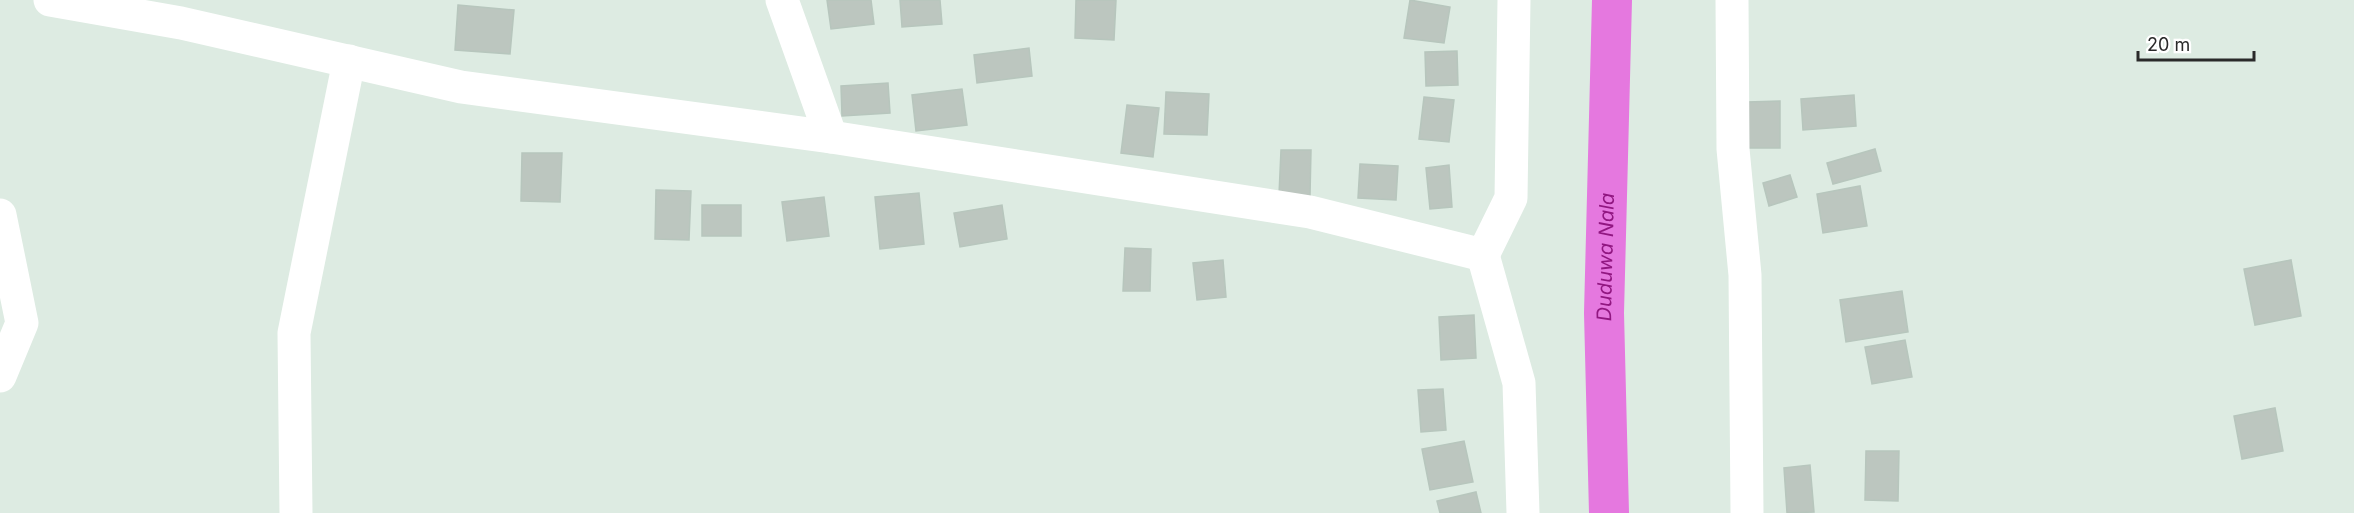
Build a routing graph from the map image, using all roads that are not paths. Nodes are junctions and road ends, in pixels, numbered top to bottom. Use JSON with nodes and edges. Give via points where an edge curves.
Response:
{"nodes":[{"id":1,"x":50,"y":0,"type":"edge"},
{"id":2,"x":782,"y":0,"type":"edge"},
{"id":3,"x":1514,"y":0,"type":"edge"},
{"id":4,"x":1732,"y":0,"type":"edge"},
{"id":5,"x":349,"y":61,"type":"junction"},
{"id":6,"x":831,"y":137,"type":"junction"},
{"id":7,"x":0,"y":215,"type":"edge"},
{"id":8,"x":1483,"y":255,"type":"junction"},
{"id":9,"x":0,"y":376,"type":"edge"},
{"id":10,"x":296,"y":513,"type":"edge"},
{"id":11,"x":1523,"y":513,"type":"edge"},
{"id":12,"x":1747,"y":513,"type":"edge"}],
"edges":[{"from":1,"to":5,"type":"street","via":[[181,23]]},
{"from":2,"to":6,"type":"street"},
{"from":3,"to":8,"type":"street","via":[[1511,198]]},
{"from":4,"to":12,"type":"street","via":[[1733,149],[1745,275]]},
{"from":5,"to":6,"type":"street","via":[[461,87]]},
{"from":5,"to":10,"type":"street","via":[[294,333]]},
{"from":6,"to":8,"type":"street","via":[[1310,212]]},
{"from":7,"to":9,"type":"street","via":[[22,323]]},
{"from":8,"to":11,"type":"street","via":[[1519,383]]}]}
